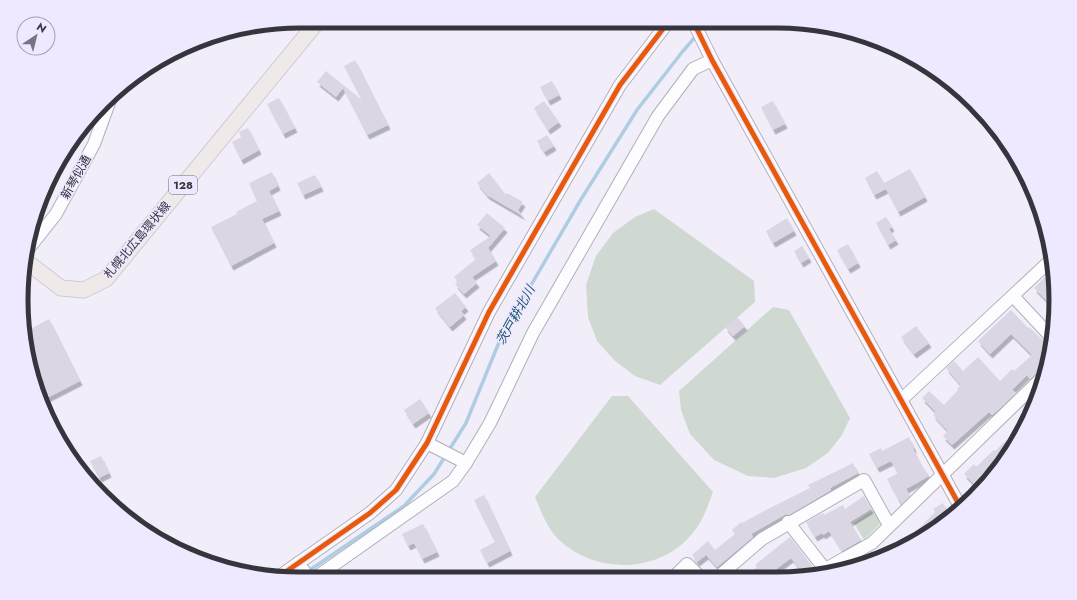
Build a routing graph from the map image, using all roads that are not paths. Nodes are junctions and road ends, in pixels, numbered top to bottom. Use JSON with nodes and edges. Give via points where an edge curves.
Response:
{"nodes":[{"id":1,"x":312,"y":28,"type":"edge"},
{"id":2,"x":665,"y":28,"type":"edge"},
{"id":3,"x":695,"y":28,"type":"edge"},
{"id":4,"x":712,"y":60,"type":"junction"},
{"id":5,"x":107,"y":109,"type":"edge"},
{"id":6,"x":34,"y":241,"type":"edge"},
{"id":7,"x":30,"y":264,"type":"edge"},
{"id":8,"x":1047,"y":264,"type":"edge"},
{"id":9,"x":1013,"y":296,"type":"junction"},
{"id":10,"x":1047,"y":333,"type":"edge"},
{"id":11,"x":1036,"y":384,"type":"edge"},
{"id":12,"x":901,"y":400,"type":"junction"},
{"id":13,"x":427,"y":443,"type":"junction"},
{"id":14,"x":466,"y":463,"type":"junction"},
{"id":15,"x":942,"y":475,"type":"junction"},
{"id":16,"x":958,"y":503,"type":"edge"},
{"id":17,"x":788,"y":522,"type":"junction"},
{"id":18,"x":889,"y":525,"type":"junction"},
{"id":19,"x":836,"y":566,"type":"edge"},
{"id":20,"x":825,"y":568,"type":"edge"},
{"id":21,"x":307,"y":572,"type":"edge"},
{"id":22,"x":308,"y":572,"type":"edge"},
{"id":23,"x":679,"y":572,"type":"edge"},
{"id":24,"x":695,"y":572,"type":"edge"},
{"id":25,"x":724,"y":572,"type":"edge"}],
"edges":[{"from":1,"to":7,"type":"main road","name":"札幌北広島環状線","number":"128","via":[[106,279],[84,290],[61,288]]},
{"from":2,"to":13,"type":"street","via":[[620,85],[488,312]]},
{"from":3,"to":4,"type":"street"},
{"from":4,"to":12,"type":"street"},
{"from":4,"to":14,"type":"street","via":[[693,68],[658,116],[533,333],[490,423]]},
{"from":5,"to":6,"type":"street","name":"新琴似通","via":[[94,144],[56,214]]},
{"from":8,"to":9,"type":"street"},
{"from":9,"to":10,"type":"street"},
{"from":9,"to":12,"type":"street"},
{"from":11,"to":15,"type":"street"},
{"from":12,"to":15,"type":"street"},
{"from":13,"to":14,"type":"street"},
{"from":13,"to":21,"type":"street","via":[[396,490]]},
{"from":14,"to":22,"type":"street","via":[[453,481]]},
{"from":15,"to":16,"type":"street"},
{"from":15,"to":18,"type":"street"},
{"from":17,"to":18,"type":"street","via":[[864,480]]},
{"from":17,"to":20,"type":"street"},
{"from":17,"to":25,"type":"street","via":[[762,539]]},
{"from":18,"to":19,"type":"street","via":[[872,543]]},
{"from":23,"to":24,"type":"street","via":[[687,564]]}]}
